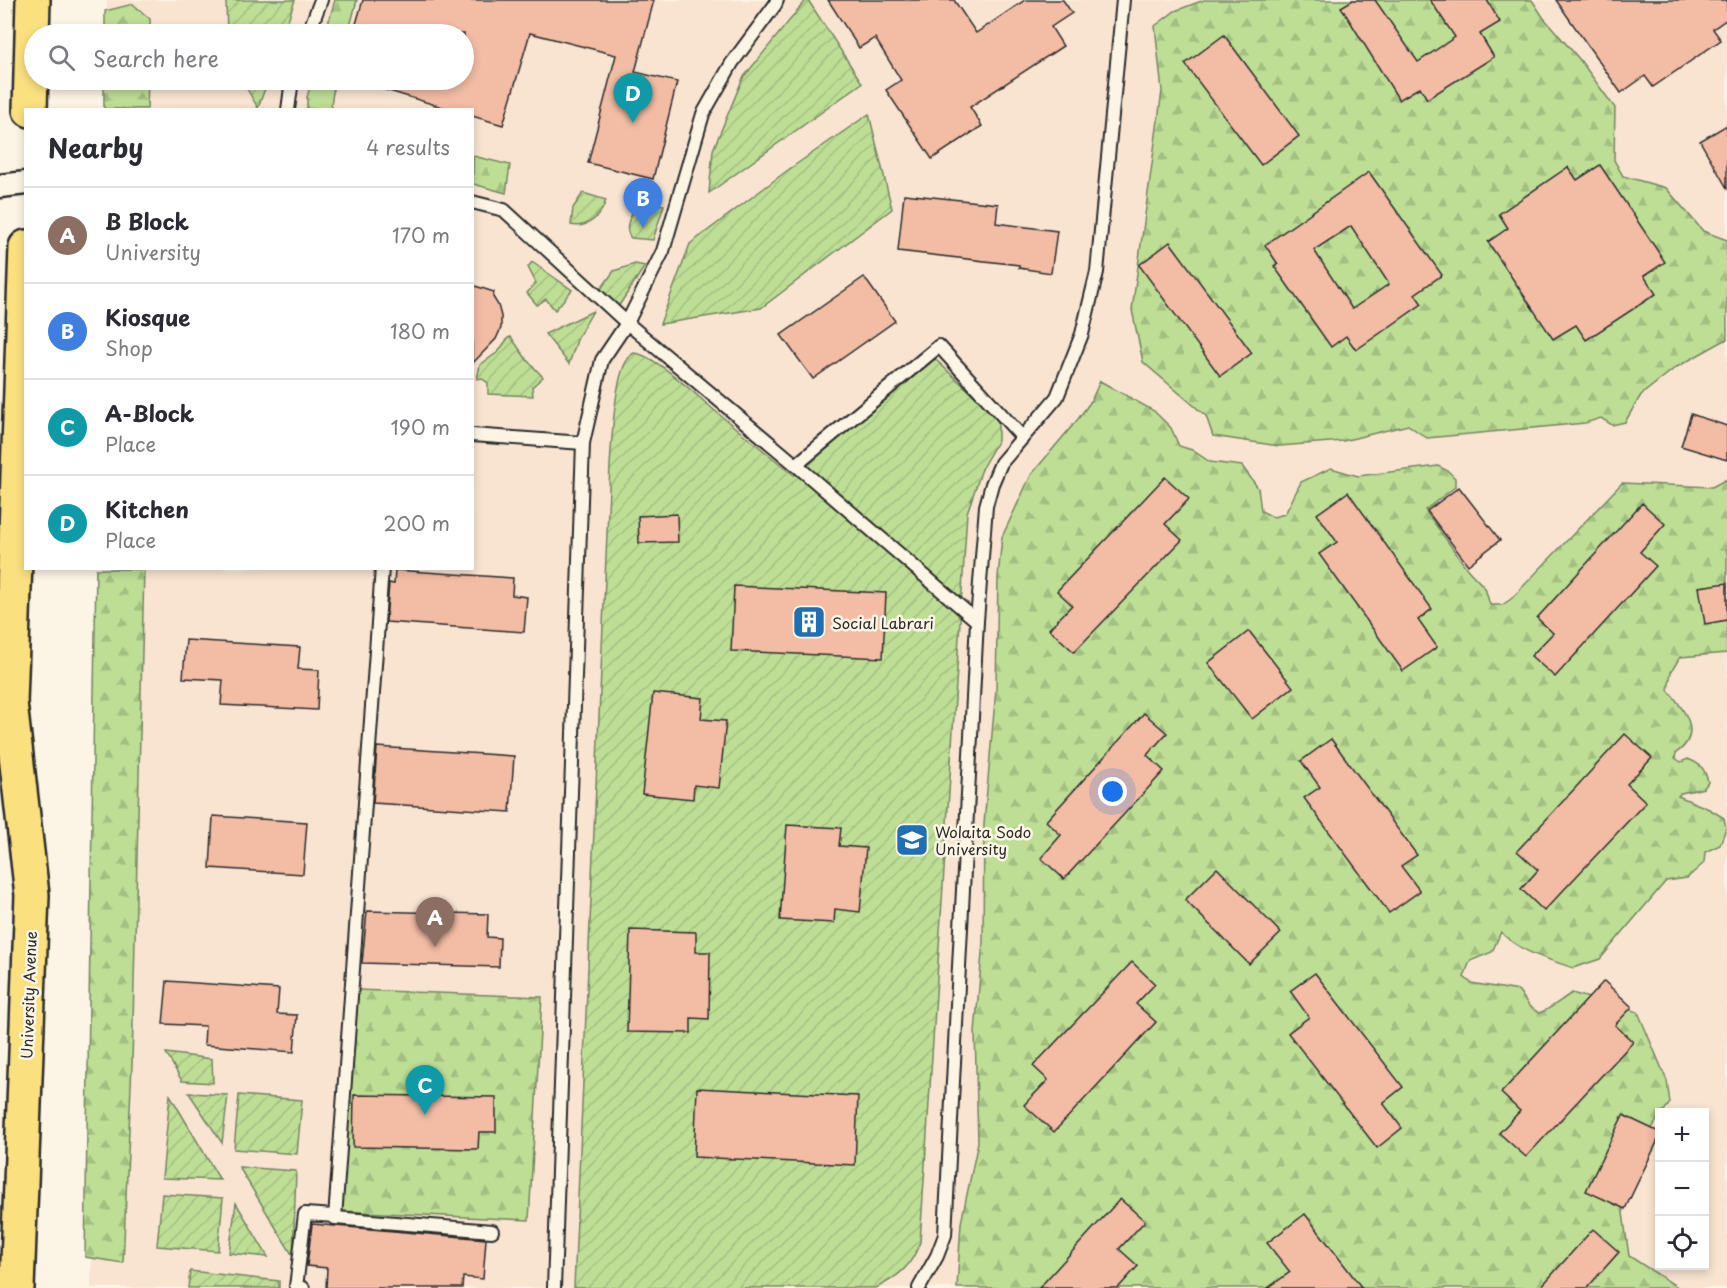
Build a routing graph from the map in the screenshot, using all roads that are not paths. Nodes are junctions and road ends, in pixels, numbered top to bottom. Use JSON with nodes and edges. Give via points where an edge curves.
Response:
{"nodes":[{"id":1,"x":33,"y":0,"type":"edge"},
{"id":2,"x":321,"y":0,"type":"edge"},
{"id":3,"x":777,"y":0,"type":"edge"},
{"id":4,"x":1123,"y":0,"type":"edge"},
{"id":5,"x":32,"y":24,"type":"edge"},
{"id":6,"x":312,"y":24,"type":"edge"},
{"id":7,"x":31,"y":90,"type":"edge"},
{"id":8,"x":291,"y":90,"type":"edge"},
{"id":9,"x":30,"y":108,"type":"edge"},
{"id":10,"x":288,"y":108,"type":"edge"},
{"id":11,"x":24,"y":183,"type":"edge"},
{"id":12,"x":0,"y":186,"type":"edge"},
{"id":13,"x":474,"y":202,"type":"edge"},
{"id":14,"x":24,"y":304,"type":"edge"},
{"id":15,"x":627,"y":323,"type":"junction"},
{"id":16,"x":474,"y":435,"type":"edge"},
{"id":17,"x":1022,"y":437,"type":"junction"},
{"id":18,"x":583,"y":443,"type":"junction"},
{"id":19,"x":796,"y":465,"type":"junction"},
{"id":20,"x":382,"y":570,"type":"edge"},
{"id":21,"x":977,"y":621,"type":"junction"},
{"id":22,"x":10,"y":703,"type":"junction"},
{"id":23,"x":0,"y":777,"type":"edge"},
{"id":24,"x":335,"y":1216,"type":"junction"},
{"id":25,"x":492,"y":1231,"type":"dead end"},
{"id":26,"x":17,"y":1288,"type":"edge"},
{"id":27,"x":303,"y":1288,"type":"edge"},
{"id":28,"x":554,"y":1288,"type":"edge"},
{"id":29,"x":919,"y":1288,"type":"edge"}],
"edges":[{"from":1,"to":5,"type":"highway"},
{"from":2,"to":6,"type":"lane"},
{"from":3,"to":15,"type":"lane","via":[[732,63],[703,114],[663,251]]},
{"from":4,"to":17,"type":"lane","via":[[1097,272],[1082,334],[1057,397]]},
{"from":7,"to":9,"type":"highway"},
{"from":8,"to":10,"type":"lane"},
{"from":11,"to":12,"type":"street"},
{"from":13,"to":15,"type":"lane","via":[[504,210]]},
{"from":14,"to":22,"type":"highway","name":"University Avenue"},
{"from":15,"to":18,"type":"lane","via":[[602,360]]},
{"from":15,"to":19,"type":"lane"},
{"from":16,"to":18,"type":"lane"},
{"from":17,"to":19,"type":"lane","via":[[939,346]]},
{"from":17,"to":21,"type":"lane","via":[[1001,463],[986,506]]},
{"from":18,"to":28,"type":"lane"},
{"from":19,"to":21,"type":"lane"},
{"from":20,"to":24,"type":"lane"},
{"from":21,"to":29,"type":"lane","via":[[945,1234]]},
{"from":22,"to":23,"type":"highway","name":"University Avenue"},
{"from":22,"to":26,"type":"highway","name":"University Avenue","via":[[32,894]]},
{"from":24,"to":25,"type":"lane"},
{"from":24,"to":27,"type":"lane","via":[[305,1214],[296,1287]]}]}
